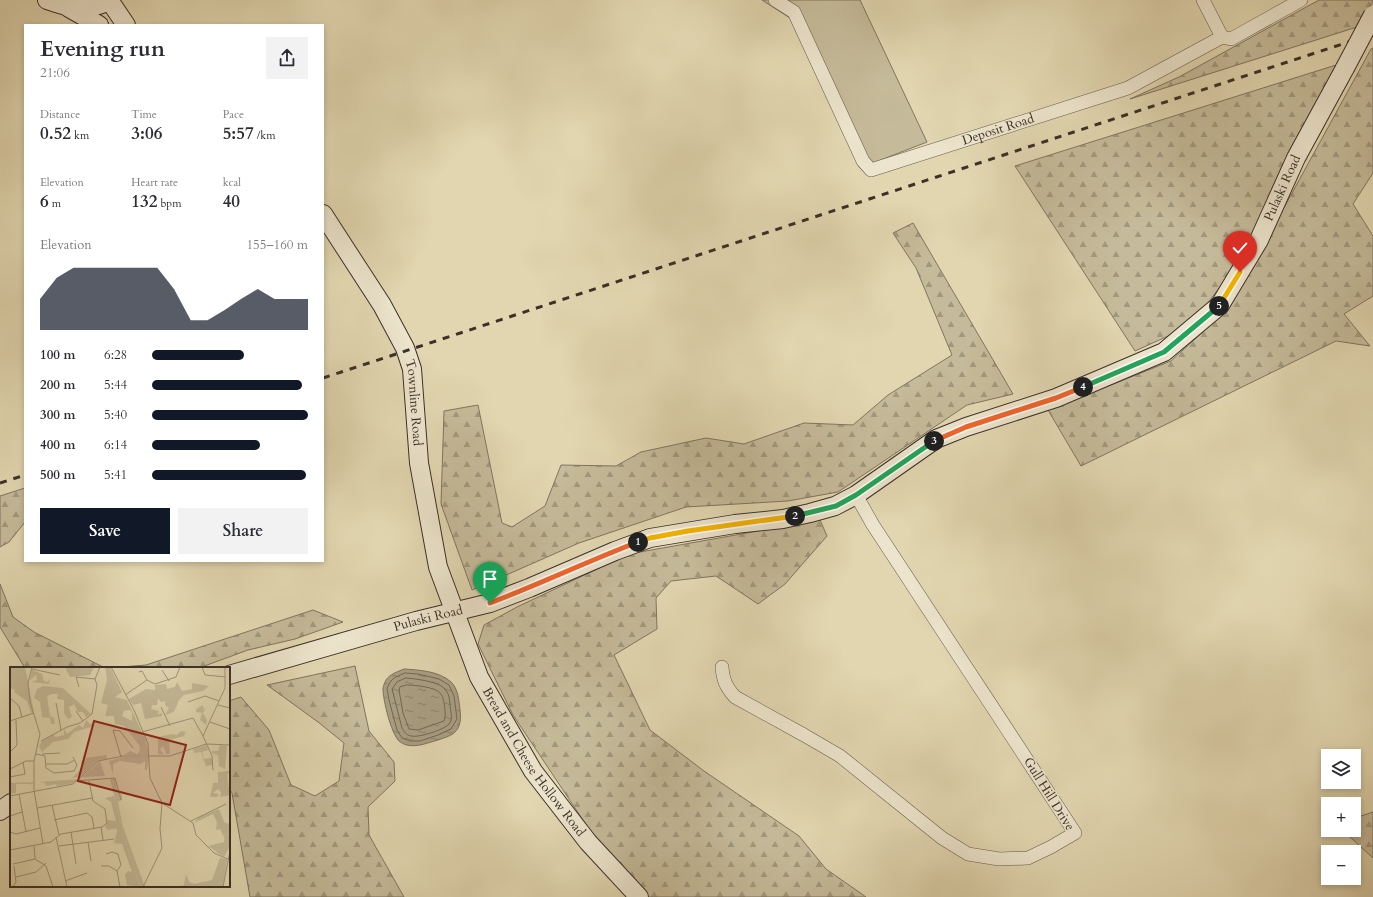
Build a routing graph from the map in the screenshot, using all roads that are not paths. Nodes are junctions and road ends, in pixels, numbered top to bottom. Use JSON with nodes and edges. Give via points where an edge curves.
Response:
{"nodes":[{"id":1,"x":47,"y":0,"type":"edge"},
{"id":2,"x":109,"y":0,"type":"edge"},
{"id":3,"x":775,"y":0,"type":"edge"},
{"id":4,"x":1203,"y":0,"type":"edge"},
{"id":5,"x":1301,"y":0,"type":"edge"},
{"id":6,"x":66,"y":6,"type":"junction"},
{"id":7,"x":1373,"y":15,"type":"edge"},
{"id":8,"x":97,"y":24,"type":"edge"},
{"id":9,"x":125,"y":24,"type":"edge"},
{"id":10,"x":1222,"y":37,"type":"junction"},
{"id":11,"x":324,"y":216,"type":"edge"},
{"id":12,"x":856,"y":495,"type":"junction"},
{"id":13,"x":455,"y":611,"type":"junction"},
{"id":14,"x":722,"y":667,"type":"dead end"},
{"id":15,"x":230,"y":675,"type":"edge"},
{"id":16,"x":10,"y":805,"type":"edge"},
{"id":17,"x":0,"y":811,"type":"edge"},
{"id":18,"x":639,"y":897,"type":"edge"}],
"edges":[{"from":1,"to":6,"type":"main road"},
{"from":2,"to":6,"type":"main road","via":[[88,8]]},
{"from":2,"to":9,"type":"main road"},
{"from":3,"to":10,"type":"street","name":"Deposit Road","via":[[794,12],[863,162],[871,170],[1128,88]]},
{"from":4,"to":10,"type":"street"},
{"from":5,"to":10,"type":"street","name":"Deposit Road","via":[[1231,39]]},
{"from":6,"to":8,"type":"main road"},
{"from":7,"to":12,"type":"main road","name":"Pulaski Road","bridge":true,"via":[[1296,158],[1259,240],[1220,305],[1164,352],[1056,398],[936,439]]},
{"from":11,"to":13,"type":"main road","name":"Townline Road","via":[[381,304],[405,348],[412,369],[419,463],[438,566]]},
{"from":12,"to":13,"type":"main road","name":"Pulaski Road","via":[[836,506],[783,519],[650,538],[490,603]]},
{"from":12,"to":14,"type":"street","name":"Gull Hill Drive","via":[[873,525],[1075,833],[1028,858],[999,859],[968,854],[942,838],[840,756],[735,697],[723,679]]},
{"from":13,"to":15,"type":"main road","name":"Pulaski Road"},
{"from":13,"to":18,"type":"main road","name":"Bread and Cheese Hollow Road","via":[[479,678],[533,771],[588,842]]},
{"from":16,"to":17,"type":"main road"}]}
